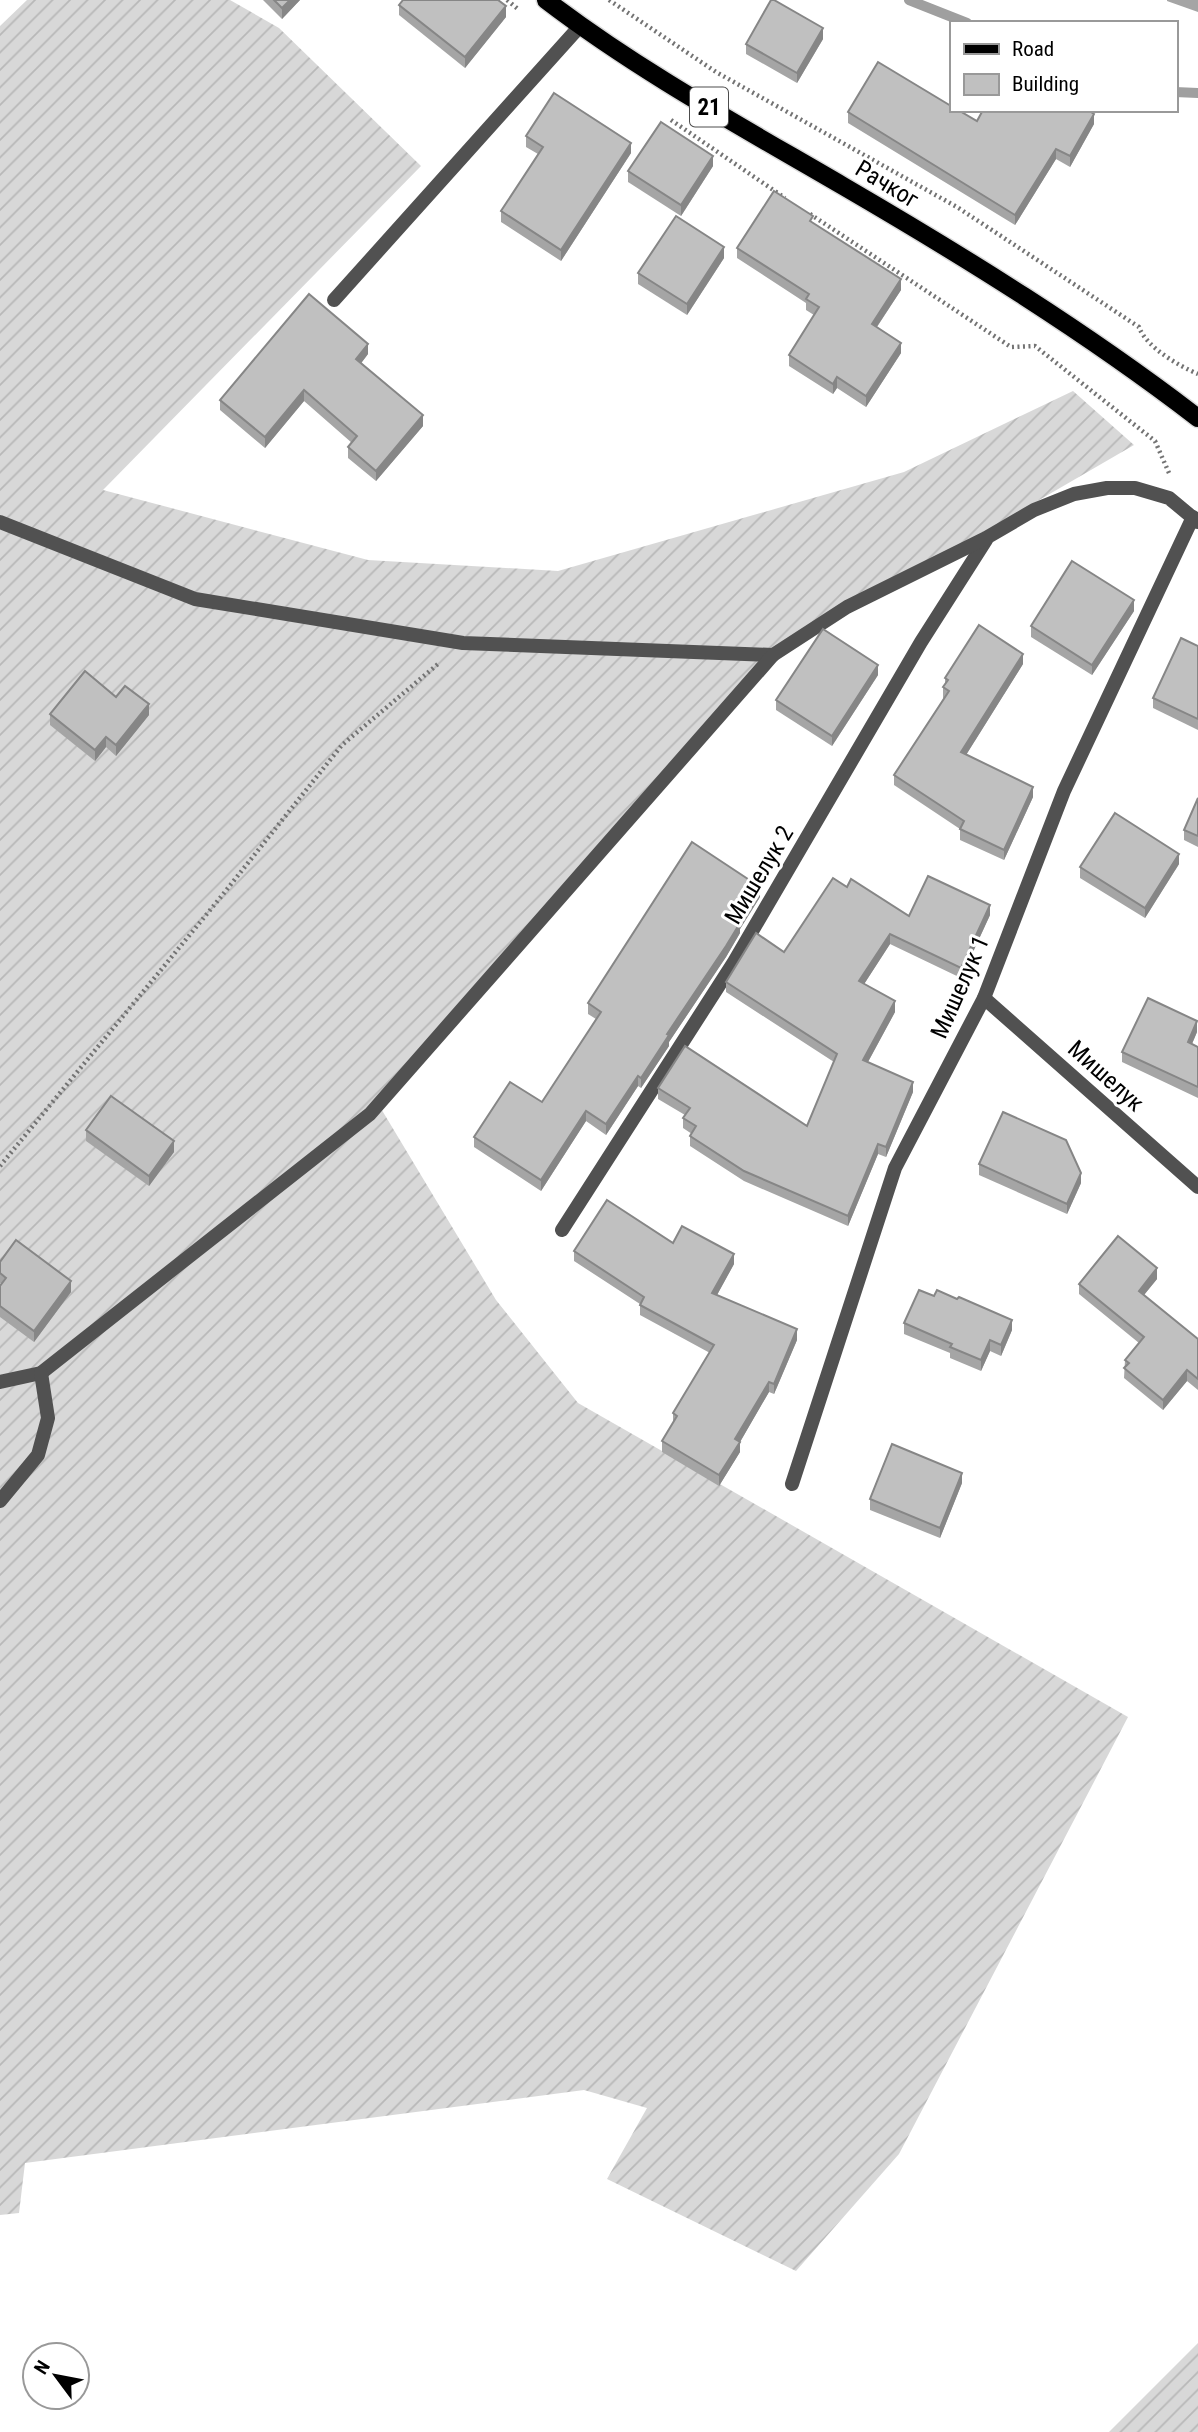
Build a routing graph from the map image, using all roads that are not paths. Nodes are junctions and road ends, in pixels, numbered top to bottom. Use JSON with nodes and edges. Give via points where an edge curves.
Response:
{"nodes":[{"id":1,"x":546,"y":0,"type":"edge"},
{"id":2,"x":581,"y":25,"type":"junction"},
{"id":3,"x":334,"y":300,"type":"dead end"},
{"id":4,"x":1198,"y":418,"type":"edge"},
{"id":5,"x":1195,"y":520,"type":"edge"},
{"id":6,"x":0,"y":522,"type":"edge"},
{"id":7,"x":986,"y":538,"type":"junction"},
{"id":8,"x":773,"y":655,"type":"junction"},
{"id":9,"x":984,"y":998,"type":"junction"},
{"id":10,"x":1198,"y":1187,"type":"edge"},
{"id":11,"x":562,"y":1230,"type":"dead end"},
{"id":12,"x":41,"y":1373,"type":"junction"},
{"id":13,"x":0,"y":1382,"type":"edge"},
{"id":14,"x":792,"y":1484,"type":"dead end"},
{"id":15,"x":0,"y":1500,"type":"edge"}],
"edges":[{"from":1,"to":2,"type":"main road","name":"Рачког","number":"21"},
{"from":2,"to":3,"type":"street"},
{"from":2,"to":4,"type":"main road","name":"Рачког","number":"21","via":[[671,85],[950,250],[1122,362]]},
{"from":5,"to":7,"type":"street","via":[[1169,498],[1135,488],[1107,488],[1074,494],[1034,510]]},
{"from":5,"to":9,"type":"street","name":"Мишелук 1","via":[[1064,791]]},
{"from":6,"to":8,"type":"street","via":[[195,599],[463,643]]},
{"from":7,"to":8,"type":"street","via":[[847,607]]},
{"from":7,"to":11,"type":"street","name":"Мишелук 2","via":[[734,962]]},
{"from":8,"to":12,"type":"street","via":[[370,1114]]},
{"from":9,"to":10,"type":"street","name":"Мишелук"},
{"from":9,"to":14,"type":"street","name":"Мишелук 1","via":[[895,1168]]},
{"from":12,"to":13,"type":"street"},
{"from":12,"to":15,"type":"street","via":[[48,1418],[38,1455]]}]}
